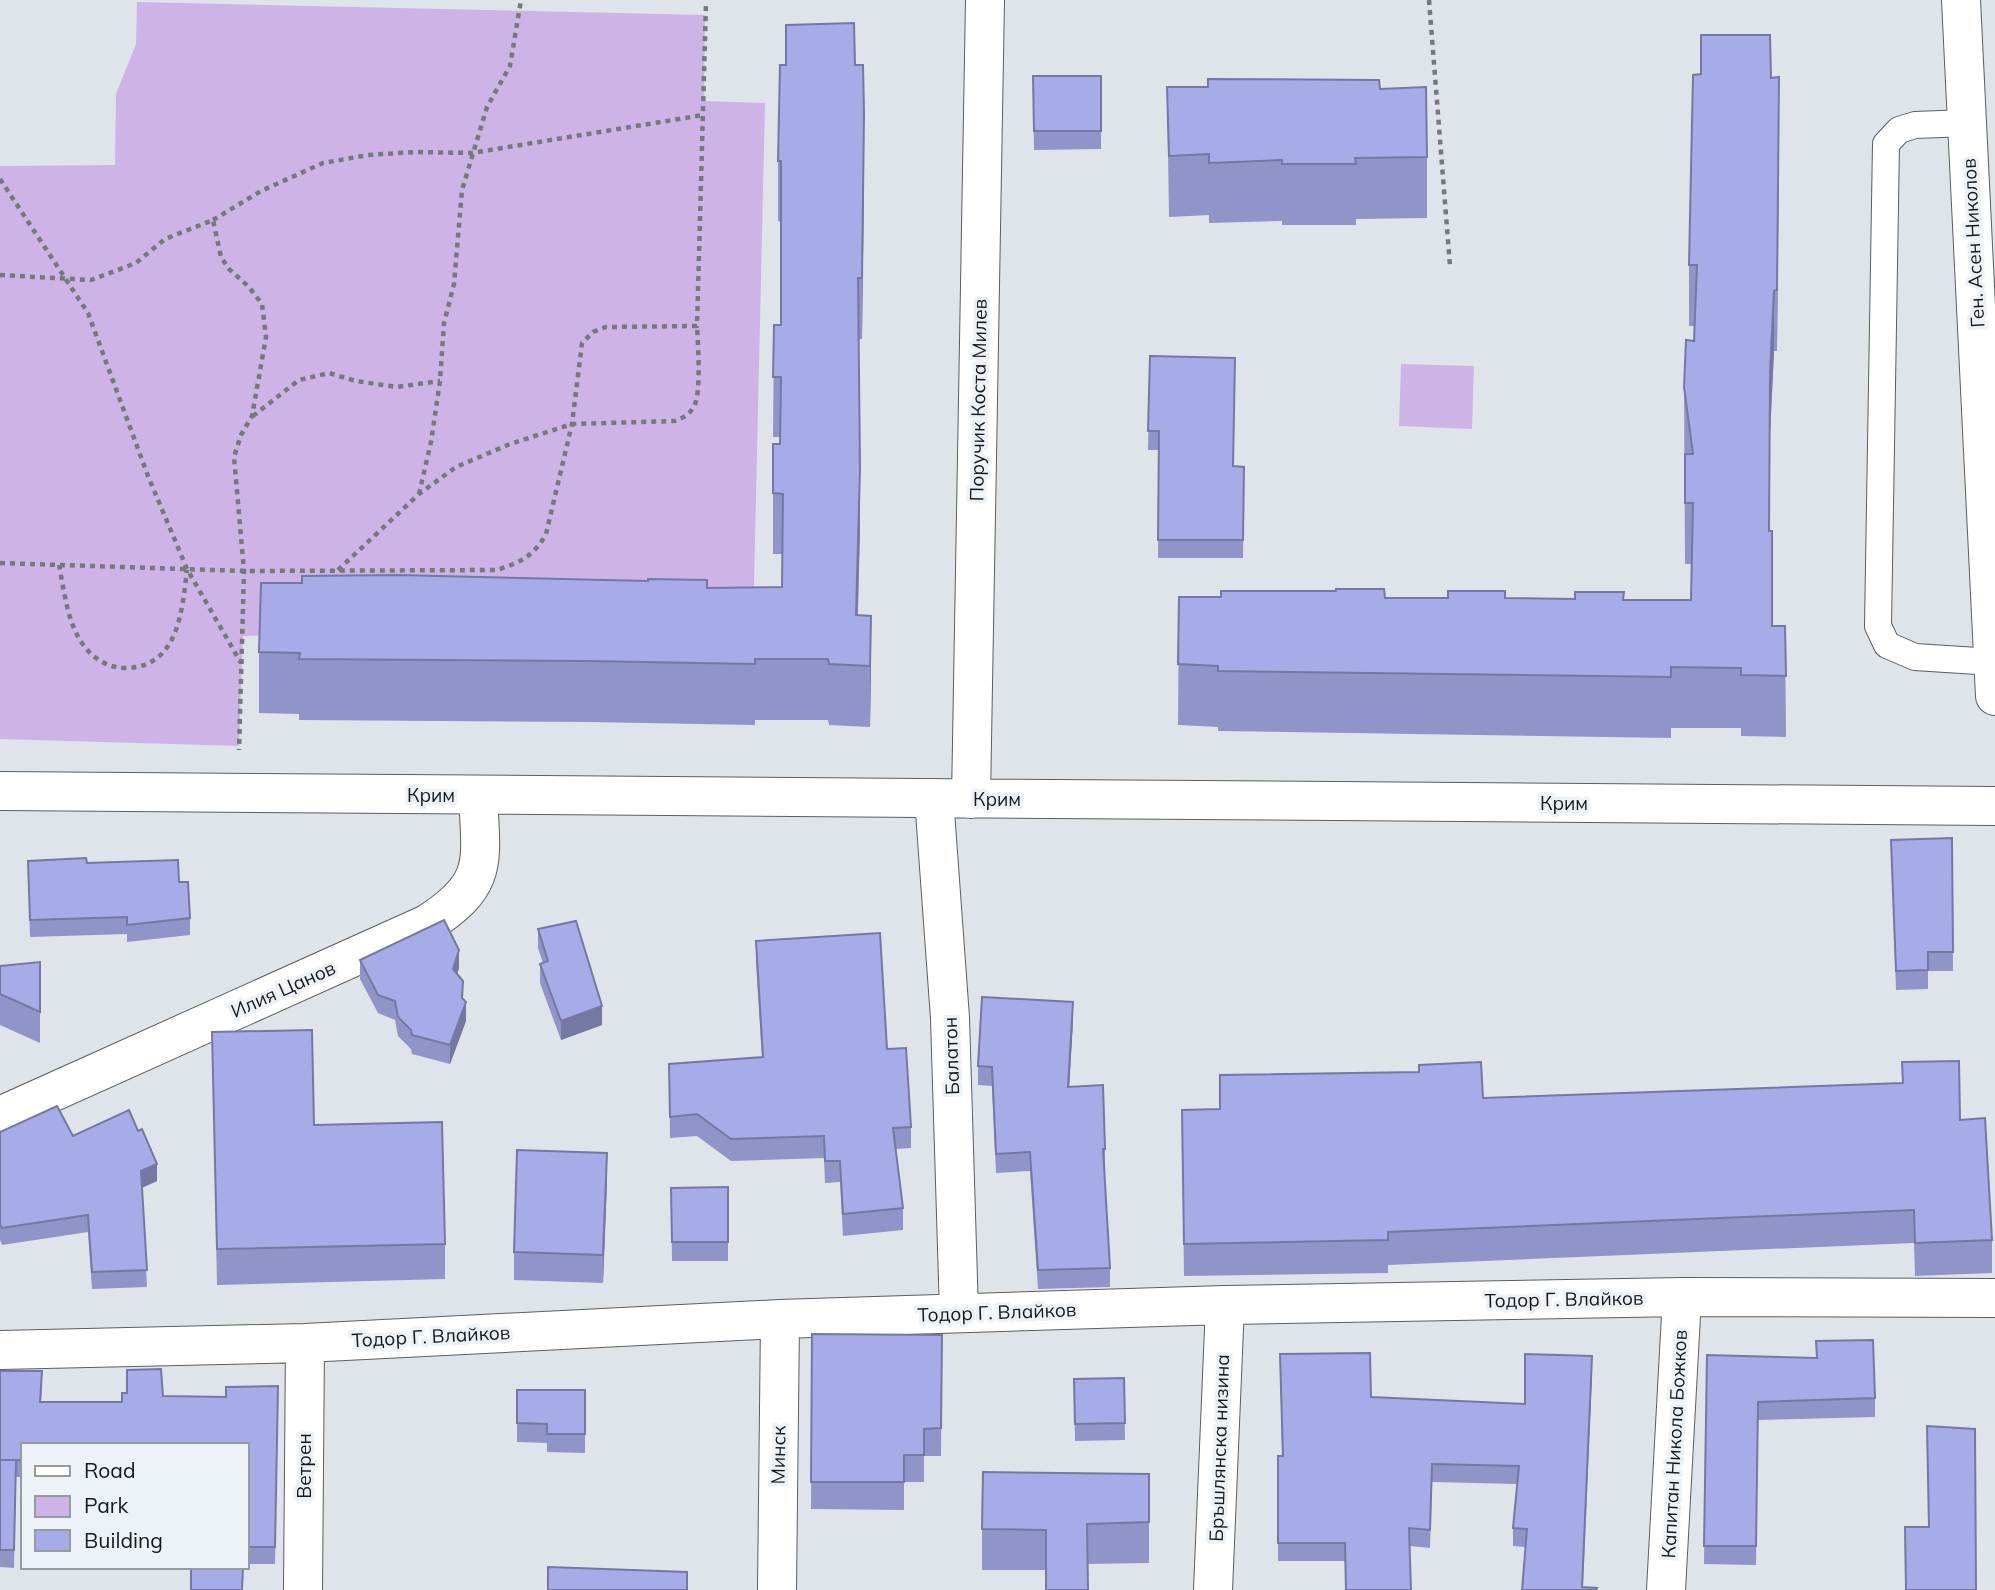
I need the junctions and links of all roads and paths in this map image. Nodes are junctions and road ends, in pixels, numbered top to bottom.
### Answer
1 (520, 0) edge
2 (985, 0) edge
3 (1429, 0) edge
4 (1961, 0) edge
5 (706, 2) dead end
6 (703, 115) junction
7 (1967, 123) junction
8 (472, 153) junction
9 (0, 179) edge
10 (213, 220) junction
11 (1450, 266) dead end
12 (0, 275) edge
13 (67, 279) junction
14 (697, 326) junction
15 (440, 381) junction
16 (252, 416) junction
17 (572, 424) junction
18 (419, 494) junction
19 (0, 563) edge
20 (59, 565) junction
21 (187, 569) junction
22 (244, 571) junction
23 (337, 572) junction
24 (242, 664) junction
25 (1994, 679) edge
26 (0, 791) edge
27 (238, 793) junction
28 (478, 795) junction
29 (934, 798) junction
30 (971, 799) junction
31 (1995, 806) edge
32 (0, 1116) edge
33 (1682, 1297) junction
34 (1995, 1298) edge
35 (1225, 1305) junction
36 (959, 1313) junction
37 (780, 1319) junction
38 (304, 1343) junction
39 (0, 1350) edge
40 (303, 1590) edge
41 (776, 1590) edge
42 (1213, 1590) edge
43 (1666, 1590) edge

1 - 8 path
2 - 30 street, Поручик Коста Милев
3 - 11 path
4 - 7 street, Ген. Асен Николов
5 - 6 path
6 - 8 path
6 - 14 path
7 - 25 street, Ген. Асен Николов
7 - 25 lane
8 - 10 path
8 - 15 path
9 - 13 path
10 - 13 path
10 - 16 path
12 - 13 path
13 - 21 path
14 - 17 path
14 - 17 path
15 - 16 path
15 - 18 path
16 - 22 path
17 - 18 path
17 - 23 path
18 - 23 path
19 - 20 path
20 - 21 path
20 - 21 path
21 - 22 path
21 - 24 path
22 - 23 path
22 - 24 path
24 - 27 path
26 - 27 street, Крим
27 - 28 street, Крим
28 - 29 street, Крим
28 - 32 street, Илия Цанов
29 - 30 street, Крим
29 - 36 street, Балатон
30 - 31 street, Крим
33 - 34 street, Тодор Г. Влайков
33 - 35 street, Тодор Г. Влайков
33 - 43 street, Капитан Никола Божков
35 - 36 street, Тодор Г. Влайков
35 - 42 street, Бръшлянска низина
36 - 37 street, Тодор Г. Влайков
37 - 38 street, Тодор Г. Влайков
37 - 41 street, Минск
38 - 39 street, Тодор Г. Влайков
38 - 40 street, Ветрен

